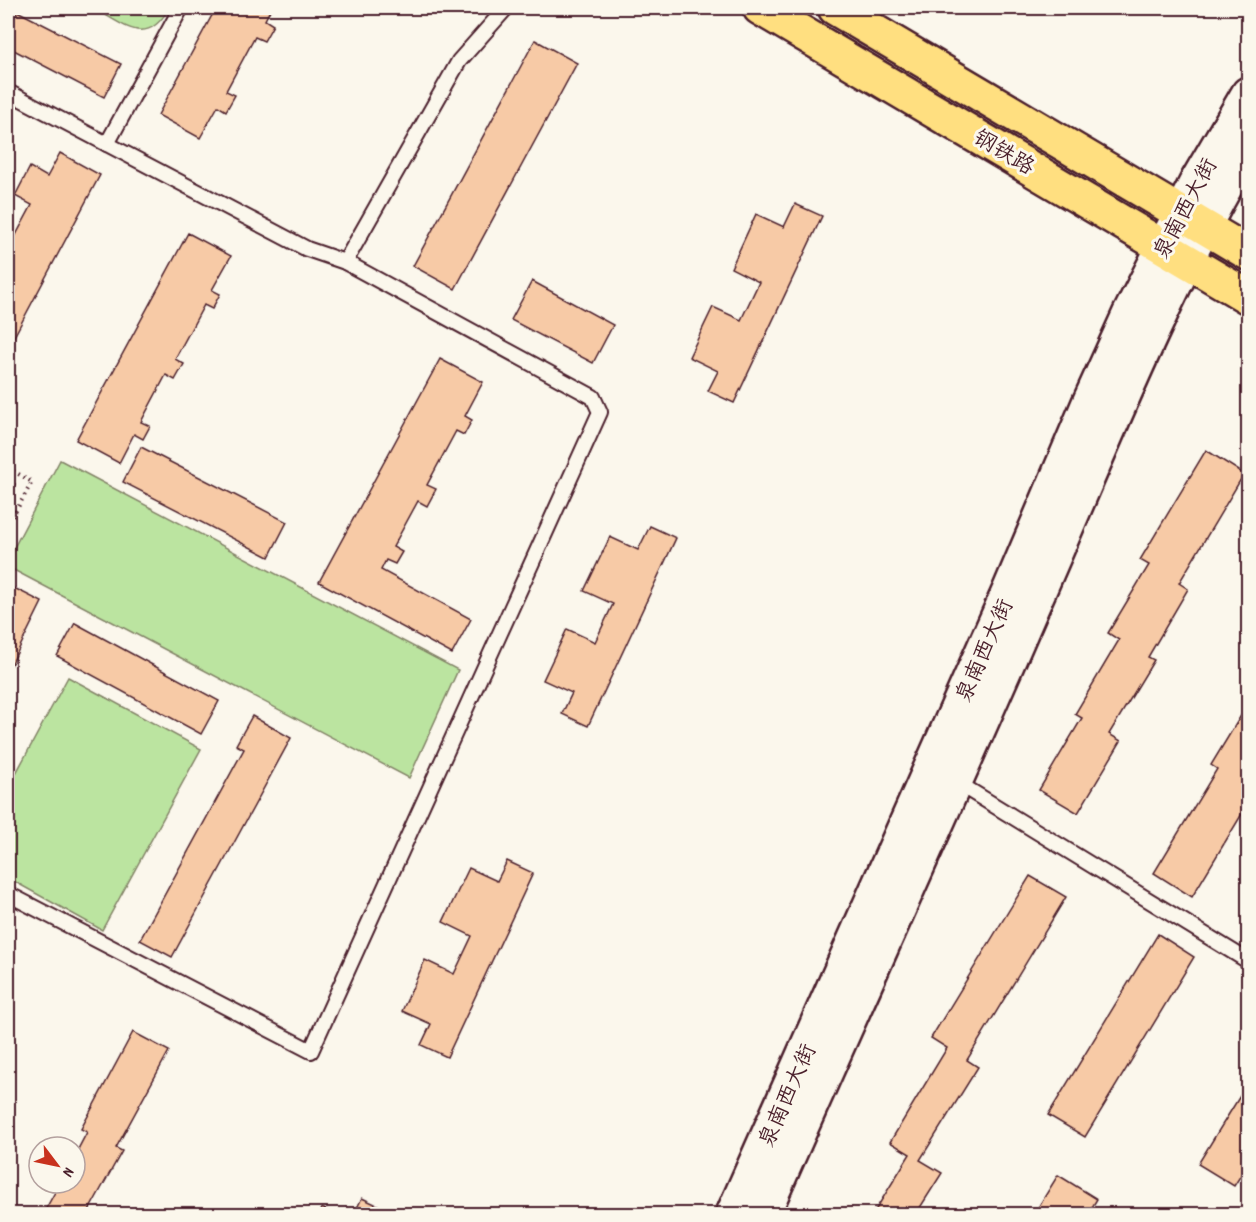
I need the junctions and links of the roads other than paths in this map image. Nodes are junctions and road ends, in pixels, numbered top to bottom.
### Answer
1 (181, 8) edge
2 (506, 8) edge
3 (760, 8) edge
4 (835, 8) edge
5 (8, 92) edge
6 (1248, 94) edge
7 (107, 144) junction
8 (1248, 147) edge
9 (1193, 219) junction
10 (1248, 252) edge
11 (1176, 253) junction
12 (345, 262) junction
13 (1248, 297) edge
14 (955, 782) junction
15 (8, 894) edge
16 (1248, 961) edge
17 (733, 1215) edge
18 (763, 1215) edge

1 - 7 lane
2 - 12 lane
3 - 11 main road, 钢铁路
4 - 9 main road, 钢铁路
5 - 7 lane
6 - 9 main road, 泉南西大街
7 - 12 lane
8 - 9 main road, 泉南西大街
9 - 10 main road, 钢铁路
9 - 11 main road, 泉南西大街
11 - 13 main road, 钢铁路
11 - 14 main road, 泉南西大街
11 - 17 main road, 泉南西大街
12 - 15 lane
14 - 16 lane
14 - 18 main road, 泉南西大街

